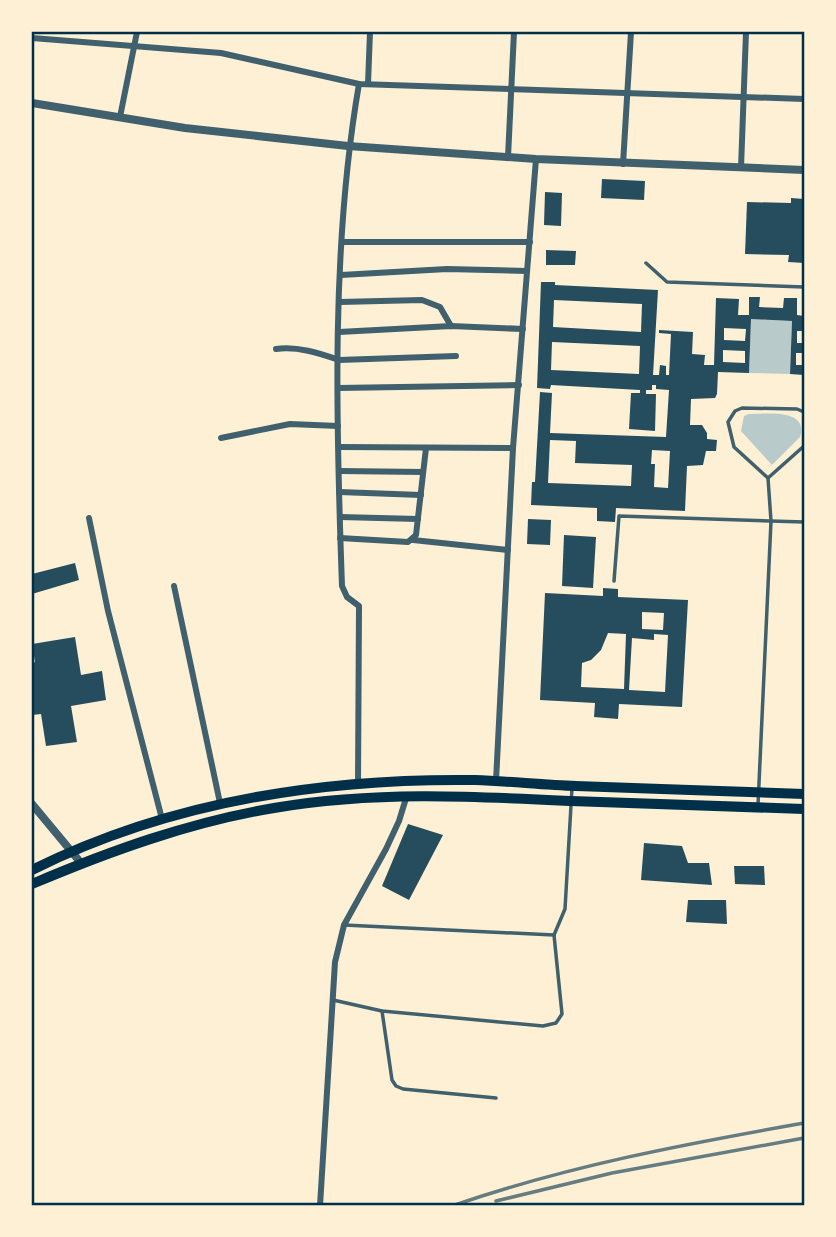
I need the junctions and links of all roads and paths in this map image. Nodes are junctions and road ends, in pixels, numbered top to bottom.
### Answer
1 (138, 32) edge
2 (370, 32) edge
3 (514, 32) edge
4 (631, 32) edge
5 (746, 32) edge
6 (32, 38) edge
7 (134, 46) junction
8 (359, 84) junction
9 (368, 84) junction
10 (511, 89) junction
11 (627, 94) junction
12 (743, 97) junction
13 (804, 99) edge
14 (32, 103) edge
15 (120, 117) junction
16 (348, 146) junction
17 (508, 157) junction
18 (536, 159) junction
19 (623, 164) junction
20 (741, 167) junction
21 (804, 170) edge
22 (530, 242) junction
23 (342, 243) junction
24 (646, 263) dead end
25 (527, 271) junction
26 (341, 275) junction
27 (804, 287) edge
28 (340, 302) junction
29 (451, 326) junction
30 (523, 329) junction
31 (339, 331) junction
32 (276, 349) dead end
33 (456, 356) dead end
34 (339, 360) junction
35 (519, 385) junction
36 (338, 388) junction
37 (804, 412) edge
38 (338, 426) junction
39 (220, 438) dead end
40 (804, 446) edge
41 (339, 447) junction
42 (426, 448) junction
43 (513, 448) junction
44 (339, 471) junction
45 (423, 472) junction
46 (768, 478) junction
47 (339, 492) junction
48 (421, 495) junction
49 (340, 517) junction
50 (89, 518) dead end
51 (418, 519) junction
52 (771, 521) junction
53 (804, 522) edge
54 (340, 538) junction
55 (413, 540) junction
56 (508, 550) junction
57 (614, 581) dead end
58 (174, 586) dead end
59 (496, 781) junction
60 (358, 784) junction
61 (573, 786) junction
62 (758, 792) junction
63 (804, 794) edge
64 (407, 795) junction
65 (570, 800) junction
66 (220, 803) junction
67 (32, 804) edge
68 (758, 807) junction
69 (804, 809) edge
70 (162, 819) junction
71 (72, 850) junction
72 (81, 863) junction
73 (32, 870) edge
74 (32, 884) edge
75 (344, 925) junction
76 (554, 935) junction
77 (333, 1000) junction
78 (382, 1011) junction
79 (496, 1098) dead end
80 (320, 1206) edge

1 - 7 street
2 - 9 street
3 - 10 street
4 - 11 street
5 - 12 street
6 - 7 street
7 - 8 street
7 - 15 street
8 - 9 street
8 - 16 street
9 - 10 street
10 - 11 street
10 - 17 street
11 - 12 street
11 - 19 street
12 - 13 street
12 - 20 street
14 - 15 street
15 - 16 street
16 - 17 street
16 - 23 street
17 - 18 street
18 - 19 street
18 - 22 street
19 - 20 street
20 - 21 street
22 - 23 street
22 - 25 street
23 - 26 street
24 - 27 lane
25 - 26 street
25 - 30 street
26 - 28 street
28 - 29 street
28 - 31 street
29 - 30 street
29 - 31 street
30 - 35 street
31 - 34 street
32 - 34 street
33 - 34 street
34 - 36 street
35 - 36 street
35 - 43 street
36 - 38 street
37 - 46 lane
38 - 39 street
38 - 41 street
40 - 46 lane
41 - 42 street
41 - 44 street
42 - 43 street
42 - 45 street
43 - 56 street
44 - 45 street
44 - 47 street
45 - 48 street
46 - 52 lane
47 - 48 street
47 - 49 street
48 - 51 street
49 - 51 street
49 - 54 street
50 - 70 street
51 - 55 street
52 - 53 lane
52 - 57 lane
52 - 62 lane
54 - 55 street
54 - 60 street
55 - 56 street
56 - 59 street
58 - 66 street
59 - 60 main road
59 - 61 main road
60 - 66 main road
61 - 62 main road
61 - 65 lane
62 - 63 main road
62 - 68 lane
64 - 65 main road
64 - 72 main road
64 - 75 street
65 - 68 main road
65 - 76 lane
66 - 70 main road
67 - 71 street
68 - 69 main road
70 - 71 main road
71 - 72 street
71 - 73 main road
72 - 74 main road
75 - 76 lane
75 - 77 street
76 - 78 lane
77 - 78 lane
77 - 80 street
78 - 79 lane

